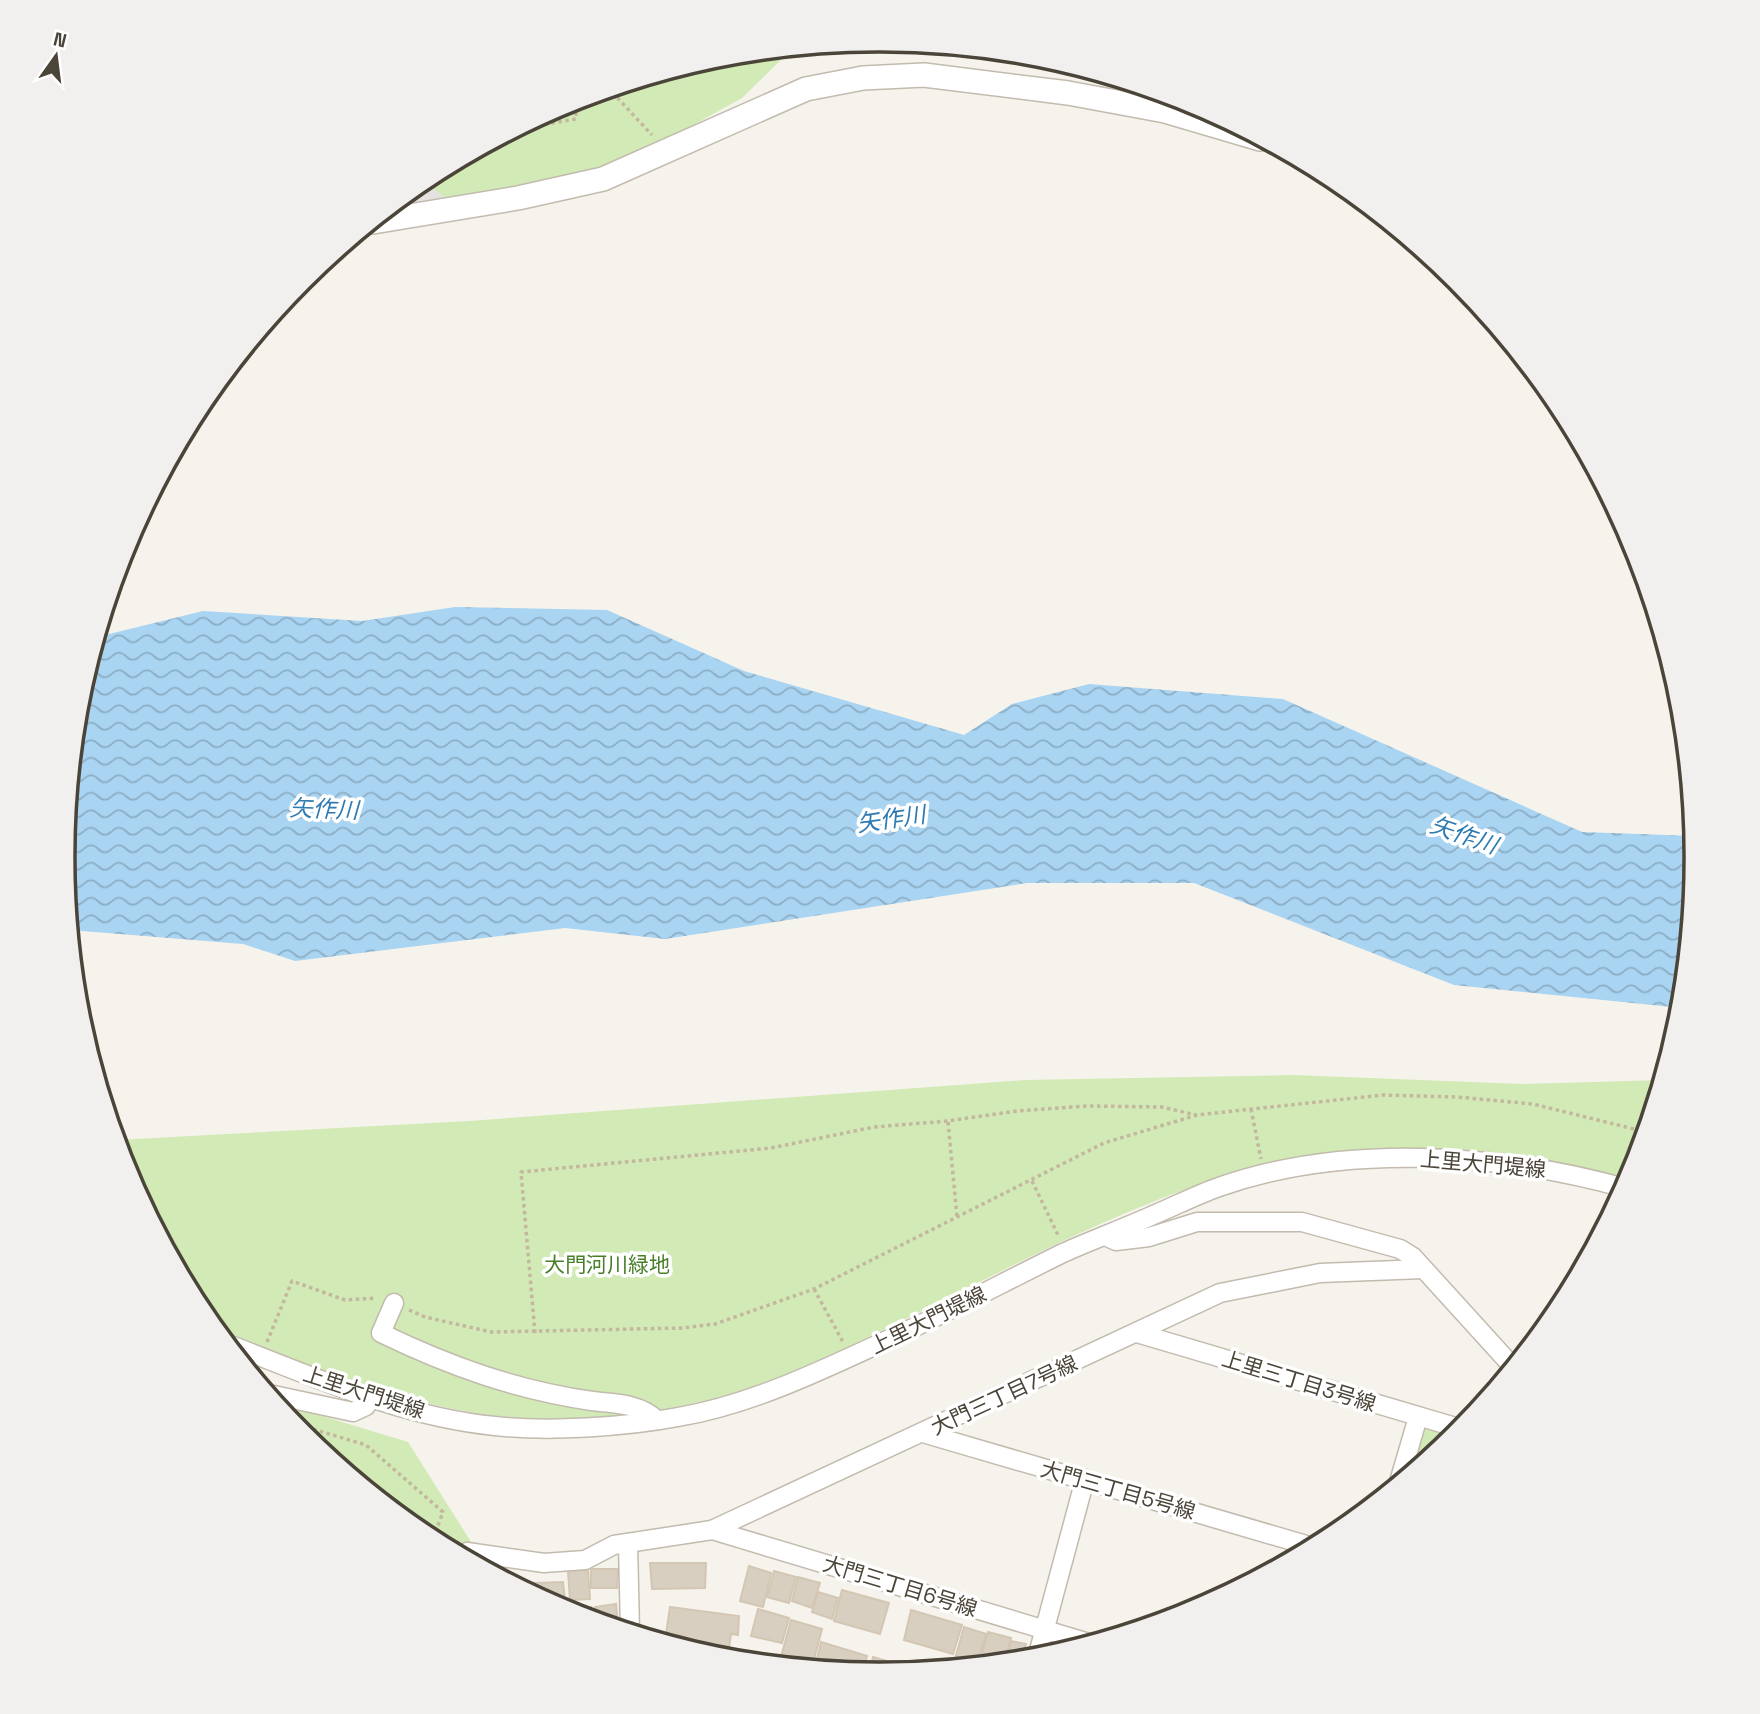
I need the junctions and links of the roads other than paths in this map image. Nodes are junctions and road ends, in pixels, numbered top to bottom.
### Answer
1 (1213, 125) edge
2 (390, 219) edge
3 (1614, 1185) edge
4 (1105, 1236) junction
5 (1423, 1269) junction
6 (394, 1303) road end
7 (1138, 1333) junction
8 (244, 1350) edge
9 (1507, 1360) edge
10 (285, 1397) edge
11 (369, 1398) junction
12 (1418, 1417) junction
13 (657, 1420) junction
14 (1449, 1426) edge
15 (923, 1433) junction
16 (1403, 1468) edge
17 (1085, 1479) junction
18 (712, 1530) junction
19 (628, 1543) junction
20 (1300, 1543) edge
21 (477, 1553) edge
22 (630, 1622) edge
23 (1044, 1630) junction
24 (1071, 1638) edge
25 (1040, 1645) edge

1 - 2 street
3 - 4 street, 上里大門堤線
4 - 5 street
4 - 13 street, 上里大門堤線
5 - 7 street, 大門三丁目7号線
5 - 9 street
6 - 13 street
7 - 12 street, 上里三丁目3号線
7 - 15 street, 大門三丁目7号線
8 - 11 street, 上里大門堤線
10 - 11 street
11 - 13 street, 上里大門堤線
12 - 14 street, 上里三丁目3号線
12 - 16 street
15 - 17 street, 大門三丁目5号線
15 - 18 street, 大門三丁目7号線
17 - 20 street, 大門三丁目5号線
17 - 23 street
18 - 19 street, 大門三丁目7号線
18 - 23 street, 大門三丁目6号線
19 - 21 street, 大門三丁目7号線
19 - 22 street
23 - 24 street, 大門三丁目6号線
23 - 25 street

